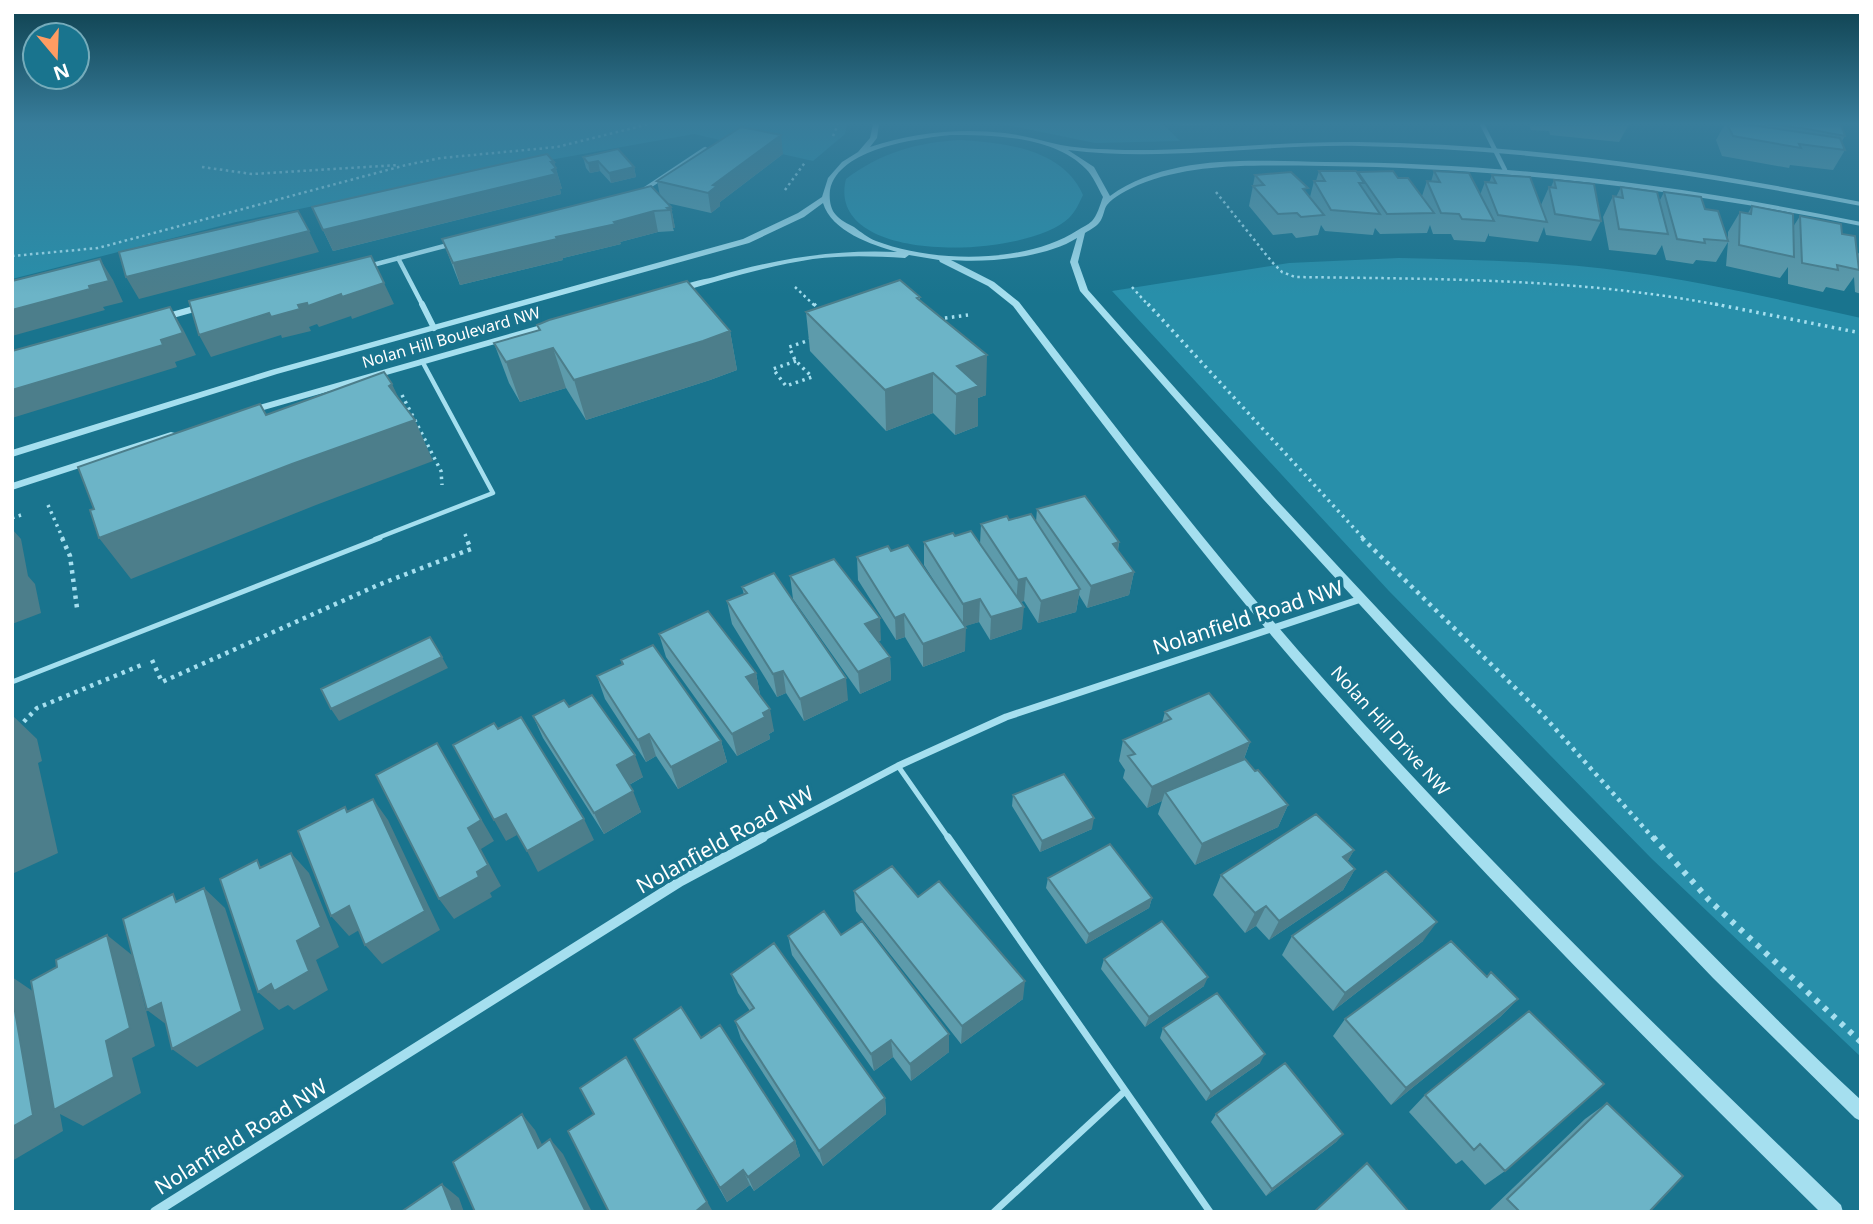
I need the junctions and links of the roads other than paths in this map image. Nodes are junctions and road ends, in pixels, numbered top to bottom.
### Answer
1 (656, 181) edge
2 (829, 181) edge
3 (1100, 181) edge
4 (1142, 181) edge
5 (1598, 181) edge
6 (1731, 181) edge
7 (632, 197) edge
8 (825, 198) junction
9 (1106, 202) junction
10 (1861, 204) edge
11 (1861, 224) edge
12 (1082, 234) junction
13 (463, 242) edge
14 (905, 254) junction
15 (398, 258) junction
16 (943, 260) junction
17 (358, 268) edge
18 (660, 294) edge
19 (211, 305) edge
20 (159, 319) edge
21 (567, 320) edge
22 (434, 328) junction
23 (422, 361) junction
24 (238, 414) edge
25 (187, 430) edge
26 (12, 454) edge
27 (12, 487) edge
28 (1361, 599) junction
29 (1273, 627) junction
30 (12, 682) edge
31 (898, 765) junction
32 (1125, 1091) junction
33 (1861, 1112) edge
34 (155, 1212) edge
35 (994, 1212) edge
36 (1210, 1212) edge
37 (1834, 1212) edge

1 - 7 street
2 - 8 street
3 - 9 street
4 - 9 street
5 - 11 street
6 - 10 street
8 - 14 street
8 - 22 street, Nolan Hill Boulevard NW
9 - 12 street
12 - 16 street
12 - 28 street
13 - 15 street
14 - 16 street
14 - 18 street
15 - 17 street
15 - 22 street
16 - 29 street, Nolan Hill Drive NW
19 - 20 street
21 - 23 street, Nolan Hill Boulevard NW
22 - 26 street, Nolan Hill Boulevard NW
23 - 24 street, Nolan Hill Boulevard NW
23 - 30 lane
25 - 27 street
28 - 29 street, Nolanfield Road NW
28 - 33 street
29 - 31 street, Nolanfield Road NW
29 - 37 street, Nolan Hill Drive NW
31 - 32 lane
31 - 34 street, Nolanfield Road NW
32 - 35 lane
32 - 36 lane

